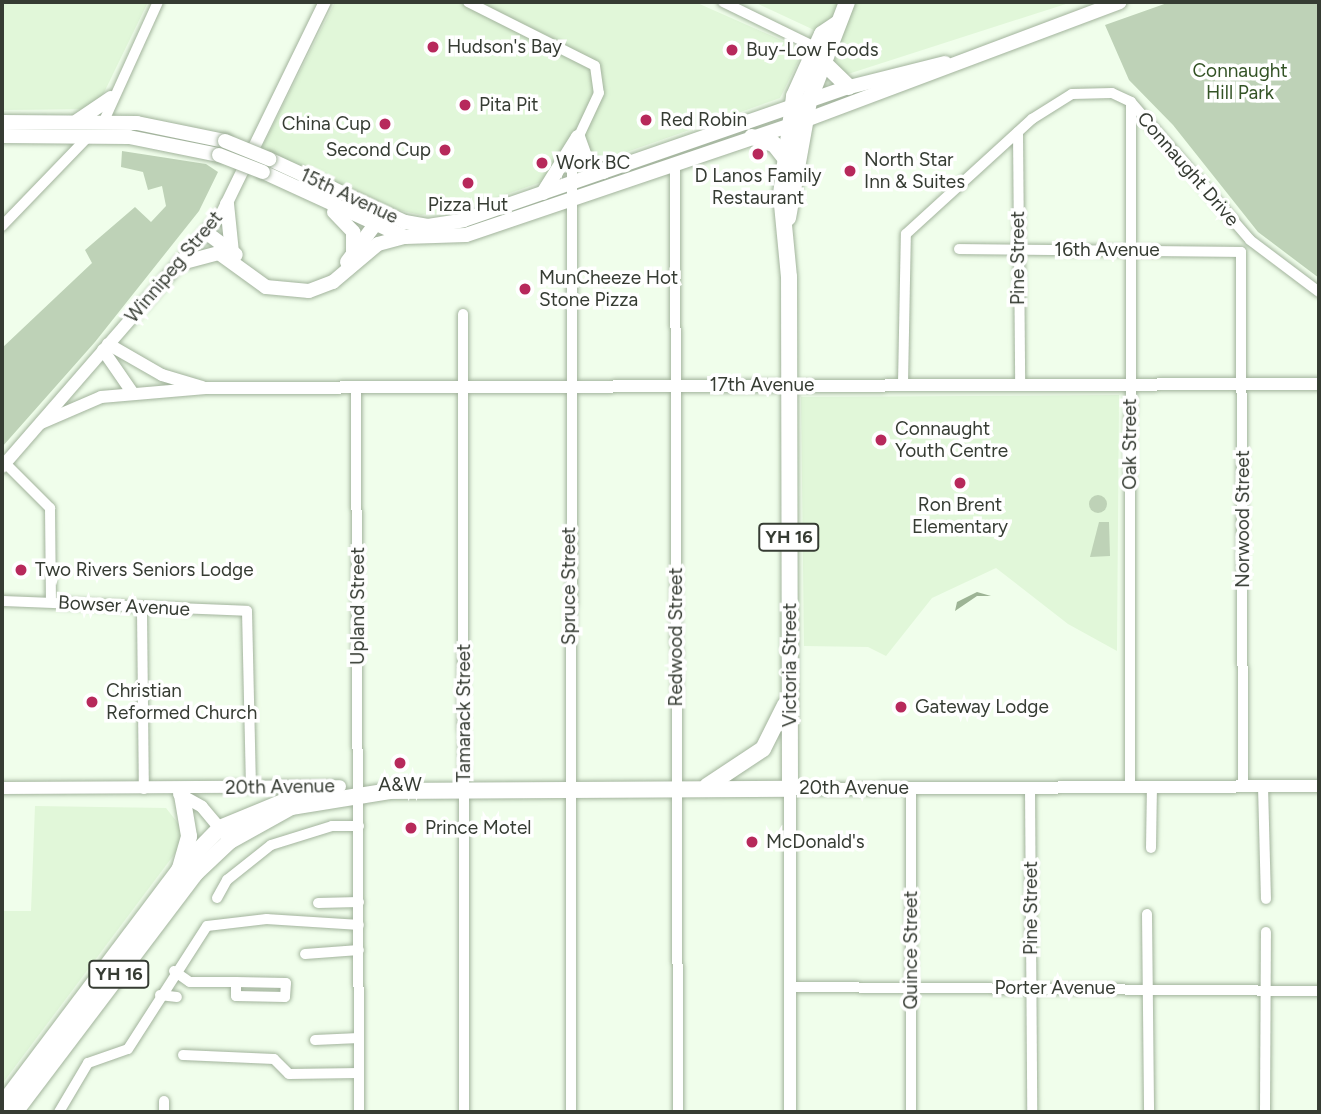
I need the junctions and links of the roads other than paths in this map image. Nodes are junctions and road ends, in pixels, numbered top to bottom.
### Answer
1 (158, 2) edge
2 (325, 2) edge
3 (468, 2) edge
4 (723, 2) edge
5 (847, 2) edge
6 (1120, 2) edge
7 (837, 24) junction
8 (816, 47) junction
9 (945, 63) junction
10 (825, 64) junction
11 (849, 88) junction
12 (111, 98) junction
13 (809, 101) junction
14 (1131, 102) junction
15 (792, 106) junction
16 (806, 120) junction
17 (105, 121) junction
18 (2, 122) edge
19 (76, 122) junction
20 (788, 125) junction
21 (1018, 132) junction
22 (2, 136) edge
23 (90, 136) junction
24 (578, 137) junction
25 (752, 137) junction
26 (222, 148) junction
27 (785, 157) junction
28 (675, 163) junction
29 (266, 166) junction
30 (604, 172) junction
31 (569, 192) junction
32 (543, 193) junction
33 (314, 196) junction
34 (227, 204) junction
35 (788, 218) junction
36 (379, 219) junction
37 (2, 226) edge
38 (207, 233) junction
39 (405, 237) junction
40 (1250, 240) junction
41 (959, 249) dead end
42 (1017, 249) junction
43 (1130, 250) junction
44 (1241, 252) junction
45 (233, 253) junction
46 (353, 255) junction
47 (181, 263) junction
48 (1319, 292) edge
49 (463, 314) dead end
50 (106, 347) junction
51 (903, 384) junction
52 (1020, 384) junction
53 (1242, 384) junction
54 (1319, 384) edge
55 (1130, 385) junction
56 (464, 386) junction
57 (568, 386) junction
58 (676, 386) junction
59 (789, 386) junction
60 (356, 387) junction
61 (206, 388) junction
62 (132, 392) junction
63 (41, 423) junction
64 (4, 465) edge
65 (2, 601) edge
66 (51, 601) junction
67 (142, 610) junction
68 (790, 689) junction
69 (251, 786) junction
70 (340, 786) junction
71 (1130, 786) junction
72 (1152, 786) junction
73 (1243, 786) junction
74 (1263, 786) junction
75 (1319, 786) edge
76 (1030, 787) junction
77 (2, 788) edge
78 (911, 788) junction
79 (144, 789) junction
80 (698, 789) junction
81 (790, 789) junction
82 (570, 790) junction
83 (677, 790) junction
84 (359, 791) junction
85 (465, 791) junction
86 (175, 792) junction
87 (359, 826) junction
88 (225, 835) junction
89 (1151, 848) dead end
90 (179, 870) junction
91 (217, 898) dead end
92 (1266, 900) dead end
93 (359, 902) junction
94 (318, 904) dead end
95 (1147, 914) dead end
96 (359, 925) junction
97 (1266, 932) dead end
98 (359, 950) junction
99 (305, 954) dead end
100 (174, 971) junction
101 (236, 982) junction
102 (791, 987) junction
103 (911, 988) junction
104 (1031, 988) junction
105 (1265, 989) junction
106 (1148, 990) junction
107 (1319, 991) edge
108 (160, 995) junction
109 (177, 997) dead end
110 (359, 1038) junction
111 (314, 1040) dead end
112 (183, 1055) dead end
113 (359, 1073) junction
114 (2, 1105) edge
115 (15, 1112) edge
116 (59, 1112) edge
117 (359, 1112) edge
118 (464, 1112) edge
119 (571, 1112) edge
120 (678, 1112) edge
121 (790, 1112) edge
122 (911, 1112) edge
123 (1032, 1112) edge
124 (1149, 1112) edge
125 (1265, 1112) edge

1 - 12 street
2 - 34 street, Winnipeg Street
3 - 24 street, Spruce Street
4 - 8 street
5 - 7 highway, Victoria Street / YH 16
6 - 9 main road
7 - 8 highway, Victoria Street / YH 16
7 - 10 highway, Victoria Street / YH 16
8 - 15 highway, Victoria Street / YH 16
9 - 11 main road, 15th Avenue
9 - 16 main road, 15th Avenue
10 - 11 highway
10 - 13 highway, Victoria Street / YH 16
11 - 13 main road, 15th Avenue
12 - 17 street
12 - 19 main road
13 - 15 main road, 15th Avenue
13 - 16 highway, Victoria Street / YH 16
14 - 21 street, Connaught Drive
14 - 40 street, Connaught Drive
14 - 43 street, Oak Street
15 - 20 highway, Victoria Street / YH 16
15 - 30 main road, 15th Avenue
16 - 20 main road, 15th Avenue
16 - 35 highway, Victoria Street / YH 16
17 - 19 main road, 15th Avenue
17 - 23 street
17 - 26 main road, 15th Avenue
18 - 19 main road, 15th Avenue
20 - 25 main road, 15th Avenue
20 - 27 highway, Victoria Street / YH 16
21 - 42 street, Pine Street
21 - 51 street, Connaught Drive
22 - 23 main road, 15th Avenue
23 - 26 main road, 15th Avenue
23 - 37 street
24 - 30 main road
24 - 31 street, Spruce Street
24 - 32 main road
25 - 27 highway
25 - 28 main road, 15th Avenue
26 - 29 main road, 15th Avenue, bridge
27 - 35 highway, Victoria Street / YH 16
28 - 31 main road, 15th Avenue
28 - 58 street, Redwood Street
29 - 33 main road, 15th Avenue
29 - 36 main road, 15th Avenue
30 - 31 main road, 15th Avenue
31 - 32 main road, 15th Avenue
31 - 39 main road, 15th Avenue
31 - 57 street, Spruce Street
32 - 36 main road, 15th Avenue
33 - 36 main road, 15th Avenue
33 - 46 main road
34 - 38 street, Winnipeg Street
34 - 45 main road
35 - 59 highway, Victoria Street / YH 16
36 - 39 main road, 15th Avenue
36 - 46 main road
38 - 45 main road
38 - 47 street, Winnipeg Street
39 - 47 main road
40 - 44 street
40 - 48 street, Connaught Drive
41 - 42 street, 16th Avenue
42 - 43 street, 16th Avenue
42 - 52 street, Pine Street
43 - 44 street, 16th Avenue
43 - 55 street, Oak Street
44 - 53 street, Norwood Street
45 - 46 main road
47 - 50 street, Winnipeg Street
49 - 56 street, Tamarack Street
50 - 61 street, 17th Avenue
50 - 62 street
50 - 63 street, Winnipeg Street
51 - 52 street, 17th Avenue
51 - 59 street, 17th Avenue
52 - 55 street, 17th Avenue
53 - 54 street, 17th Avenue
53 - 55 street, 17th Avenue
53 - 73 street, Norwood Street
55 - 71 street, Oak Street
56 - 57 street, 17th Avenue
56 - 60 street, 17th Avenue
56 - 85 street, Tamarack Street
57 - 58 street, 17th Avenue
57 - 82 street, Spruce Street
58 - 59 street, 17th Avenue
58 - 83 street, Redwood Street
59 - 68 highway, Victoria Street / YH 16
60 - 61 street, 17th Avenue
60 - 84 street, Upland Street
61 - 62 street, 17th Avenue
62 - 63 street, 17th Avenue
63 - 64 street, Winnipeg Street
64 - 66 street
65 - 66 street, Bowser Avenue
66 - 67 street, Bowser Avenue
67 - 69 street, Bowser Avenue
67 - 79 street
68 - 80 highway
68 - 81 highway, Victoria Street / YH 16
69 - 70 street, 20th Avenue
69 - 86 street, 20th Avenue
70 - 84 highway, 20th Avenue / YH 16
70 - 88 highway, YH 16
71 - 72 street, 20th Avenue
71 - 76 street, 20th Avenue
72 - 73 street, 20th Avenue
72 - 89 street
73 - 74 street, 20th Avenue
74 - 75 street, 20th Avenue
74 - 92 street
76 - 78 street, 20th Avenue
76 - 104 street, Pine Street
77 - 79 street, 20th Avenue
78 - 81 street, 20th Avenue
78 - 103 street, Quince Street
79 - 86 street, 20th Avenue
80 - 81 highway, 20th Avenue / YH 16
80 - 83 highway, 20th Avenue / YH 16
81 - 102 street, Victoria Street
82 - 83 highway, 20th Avenue / YH 16
82 - 85 highway, 20th Avenue / YH 16
82 - 119 street, Spruce Street
83 - 120 street, Redwood Street
84 - 85 highway, 20th Avenue / YH 16
84 - 87 street, Upland Street
84 - 88 highway, YH 16
85 - 118 street, Tamarack Street
86 - 88 street, 20th Avenue
86 - 90 highway
87 - 91 street
87 - 93 street, Upland Street
88 - 90 highway, YH 16
88 - 115 highway, YH 16
90 - 114 highway, YH 16
93 - 94 street
93 - 96 street, Upland Street
95 - 106 street
96 - 98 street, Upland Street
96 - 100 street
97 - 105 street
98 - 99 street
98 - 110 street, Upland Street
100 - 101 street
100 - 108 street
101 - 101 street
102 - 103 street, Porter Avenue
102 - 121 street, Victoria Street
103 - 104 street, Porter Avenue
103 - 122 street, Quince Street
104 - 106 street, Porter Avenue
104 - 123 street, Pine Street
105 - 106 street, Porter Avenue
105 - 107 street, Porter Avenue
105 - 125 street
106 - 124 street
108 - 109 street
108 - 116 street
110 - 111 street
110 - 113 street, Upland Street
112 - 113 street
113 - 117 street, Upland Street

